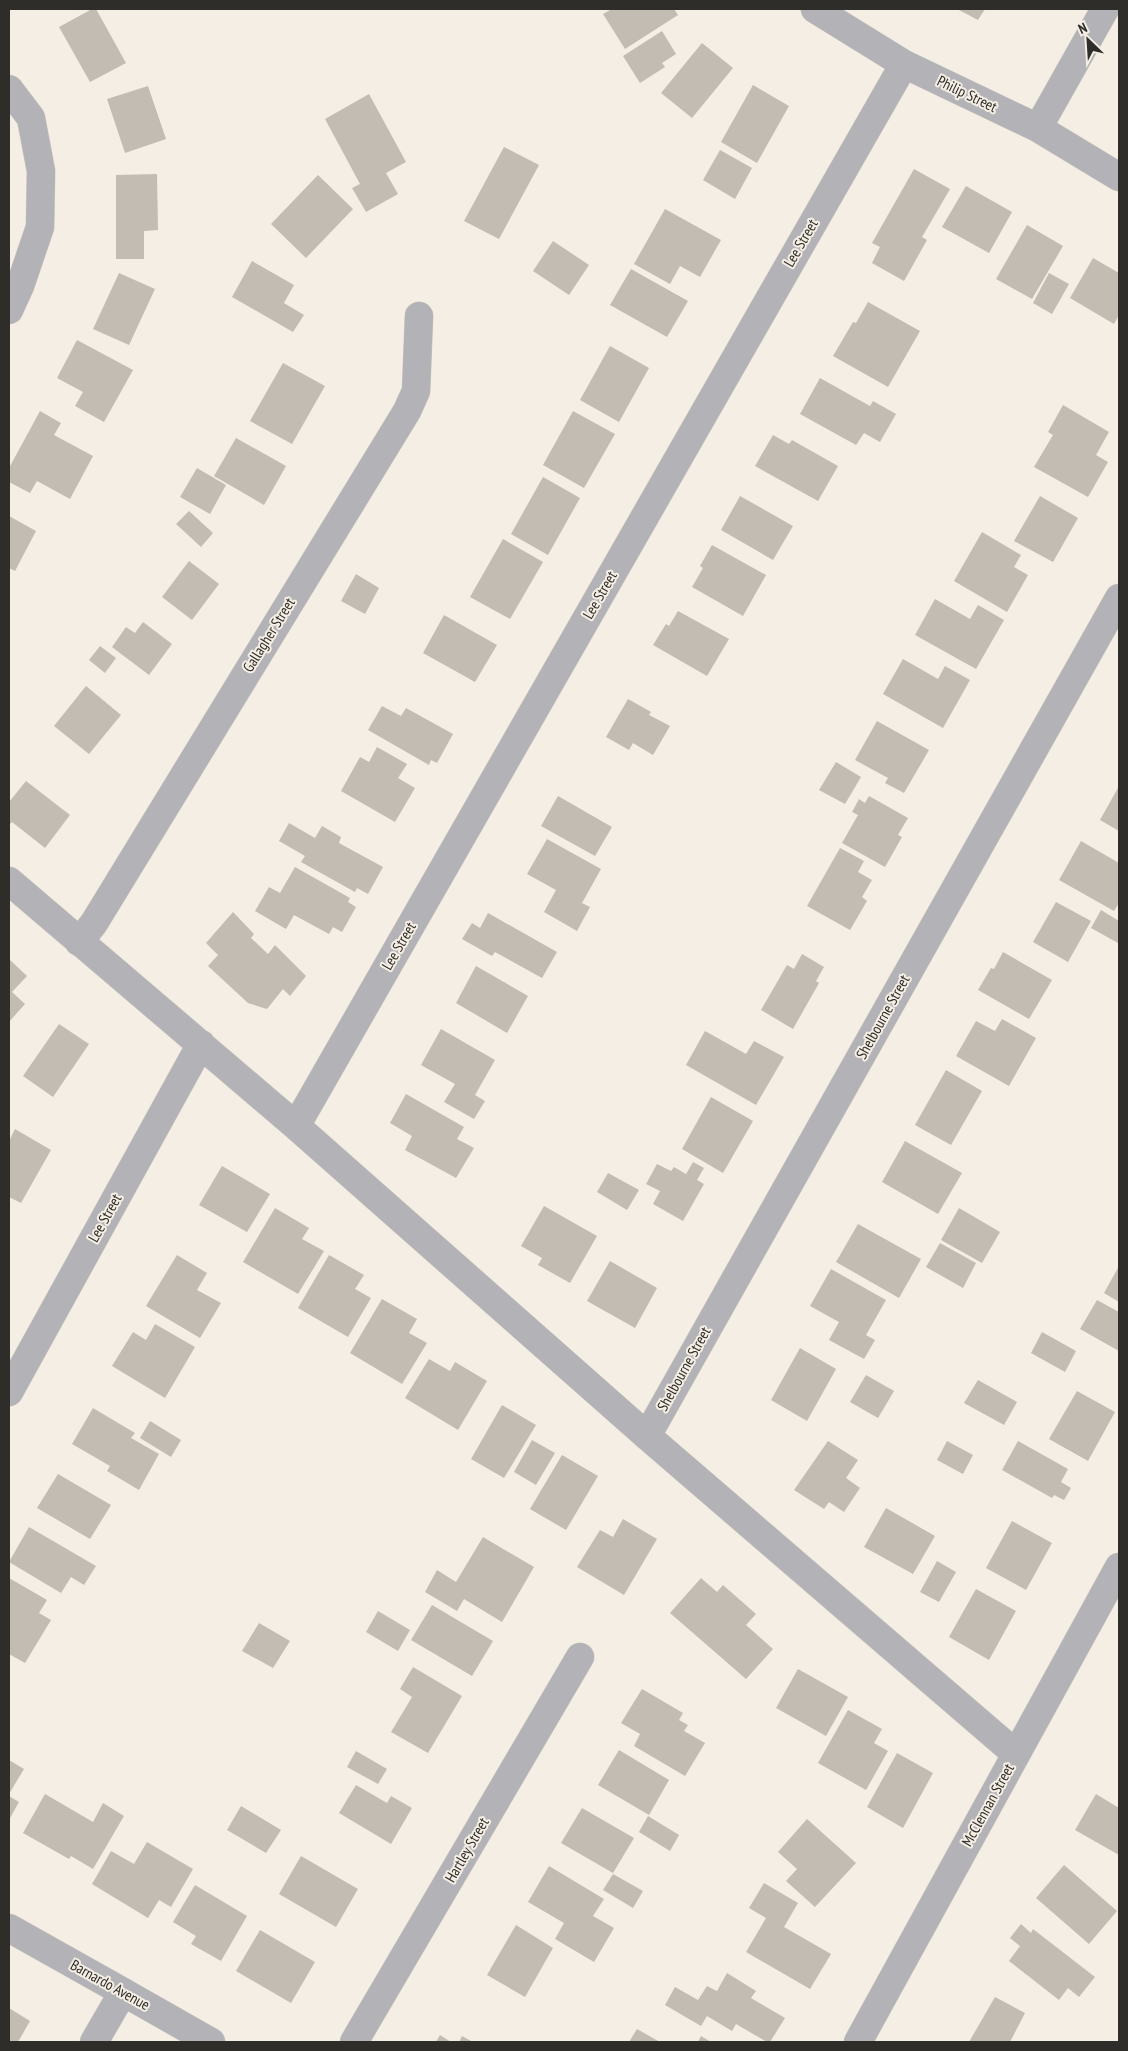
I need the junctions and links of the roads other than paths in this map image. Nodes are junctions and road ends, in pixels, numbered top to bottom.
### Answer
1 (815, 9) edge
2 (1105, 9) edge
3 (904, 64) junction
4 (9, 89) edge
5 (1038, 128) junction
6 (1119, 177) edge
7 (9, 310) edge
8 (419, 316) dead end
9 (1119, 598) edge
10 (9, 881) edge
11 (79, 942) junction
12 (201, 1044) junction
13 (296, 1126) junction
14 (9, 1392) edge
15 (647, 1436) junction
16 (1119, 1567) edge
17 (580, 1657) dead end
18 (1016, 1754) junction
19 (9, 1928) edge
20 (123, 1992) junction
21 (94, 2042) edge
22 (211, 2042) edge
23 (354, 2042) edge
24 (858, 2042) edge

1 - 3 street, Philip Street
2 - 5 street
3 - 5 street, Philip Street
3 - 13 street, Lee Street
4 - 7 street
5 - 6 street, Philip Street
8 - 11 street, Gallagher Street
9 - 15 street, Shelbourne Street
10 - 11 street
11 - 12 street
12 - 13 street
12 - 14 street, Lee Street
13 - 15 street
15 - 18 street
16 - 18 street, McClennan Street
17 - 23 street, Hartley Street
18 - 24 street, McClennan Street
19 - 20 street, Barnardo Avenue
20 - 21 street
20 - 22 street, Barnardo Avenue

